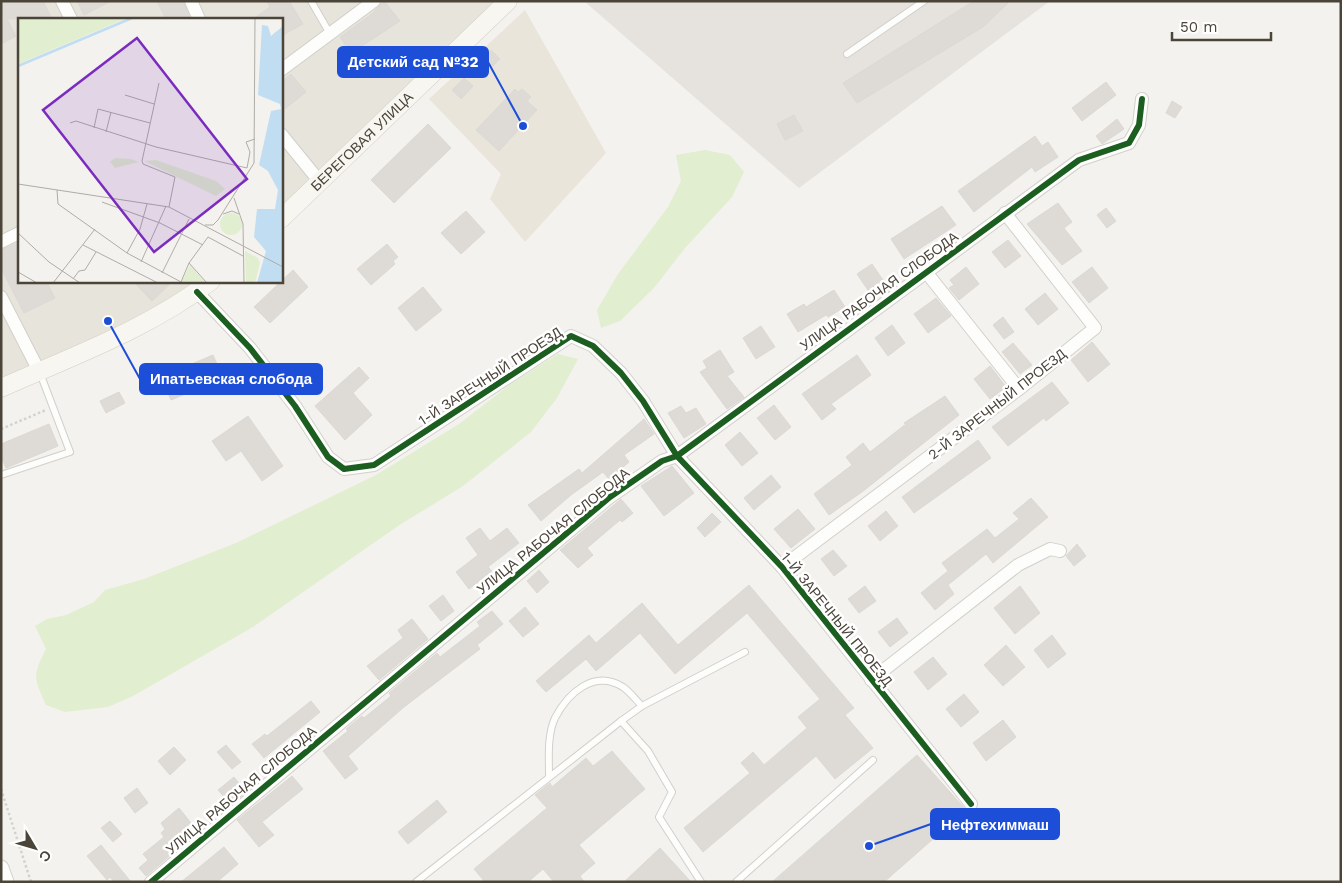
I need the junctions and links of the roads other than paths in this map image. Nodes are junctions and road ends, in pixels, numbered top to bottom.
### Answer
1 (62, 1) edge
2 (192, 1) edge
3 (311, 1) edge
4 (374, 1) edge
5 (508, 1) edge
6 (924, 1) edge
7 (70, 18) edge
8 (199, 18) edge
9 (329, 32) junction
10 (847, 54) dead end
11 (282, 69) edge
12 (1142, 99) dead end
13 (282, 135) edge
14 (320, 182) junction
15 (1006, 213) junction
16 (282, 218) edge
17 (18, 234) edge
18 (1, 242) edge
19 (926, 272) junction
20 (211, 282) edge
21 (197, 292) junction
22 (1, 297) edge
23 (39, 371) junction
24 (1, 388) edge
25 (1019, 389) junction
26 (677, 456) junction
27 (1, 475) edge
28 (1060, 551) dead end
29 (782, 567) junction
30 (745, 652) dead end
31 (871, 680) junction
32 (642, 706) junction
33 (621, 720) junction
34 (873, 760) dead end
35 (549, 776) junction
36 (971, 804) dead end
37 (1, 868) edge
38 (6, 882) edge
39 (151, 882) edge
40 (416, 882) edge
41 (701, 882) edge
42 (736, 882) edge

1 - 7 street
2 - 8 street
3 - 9 lane
4 - 9 street
5 - 14 main road, БЕРЕГОВАЯ УЛИЦА
6 - 10 lane
9 - 11 street
12 - 15 street, УЛИЦА РАБОЧАЯ СЛОБОДА
13 - 14 street
14 - 16 main road, БЕРЕГОВАЯ УЛИЦА
15 - 19 street, УЛИЦА РАБОЧАЯ СЛОБОДА
15 - 25 street, 2-Й ЗАРЕЧНЫЙ ПРОЕЗД
17 - 18 street
19 - 25 street
19 - 26 street, УЛИЦА РАБОЧАЯ СЛОБОДА
20 - 21 main road
21 - 23 main road
21 - 26 street, 1-Й ЗАРЕЧНЫЙ ПРОЕЗД
22 - 23 street
23 - 24 main road
23 - 27 lane
25 - 29 street, 2-Й ЗАРЕЧНЫЙ ПРОЕЗД
26 - 29 street, 1-Й ЗАРЕЧНЫЙ ПРОЕЗД
26 - 39 street, УЛИЦА РАБОЧАЯ СЛОБОДА
28 - 31 street
29 - 31 street, 1-Й ЗАРЕЧНЫЙ ПРОЕЗД
30 - 32 lane
31 - 36 street, 1-Й ЗАРЕЧНЫЙ ПРОЕЗД
32 - 33 lane
32 - 35 lane
33 - 35 lane
33 - 41 lane
34 - 42 lane
35 - 40 lane
37 - 38 street

